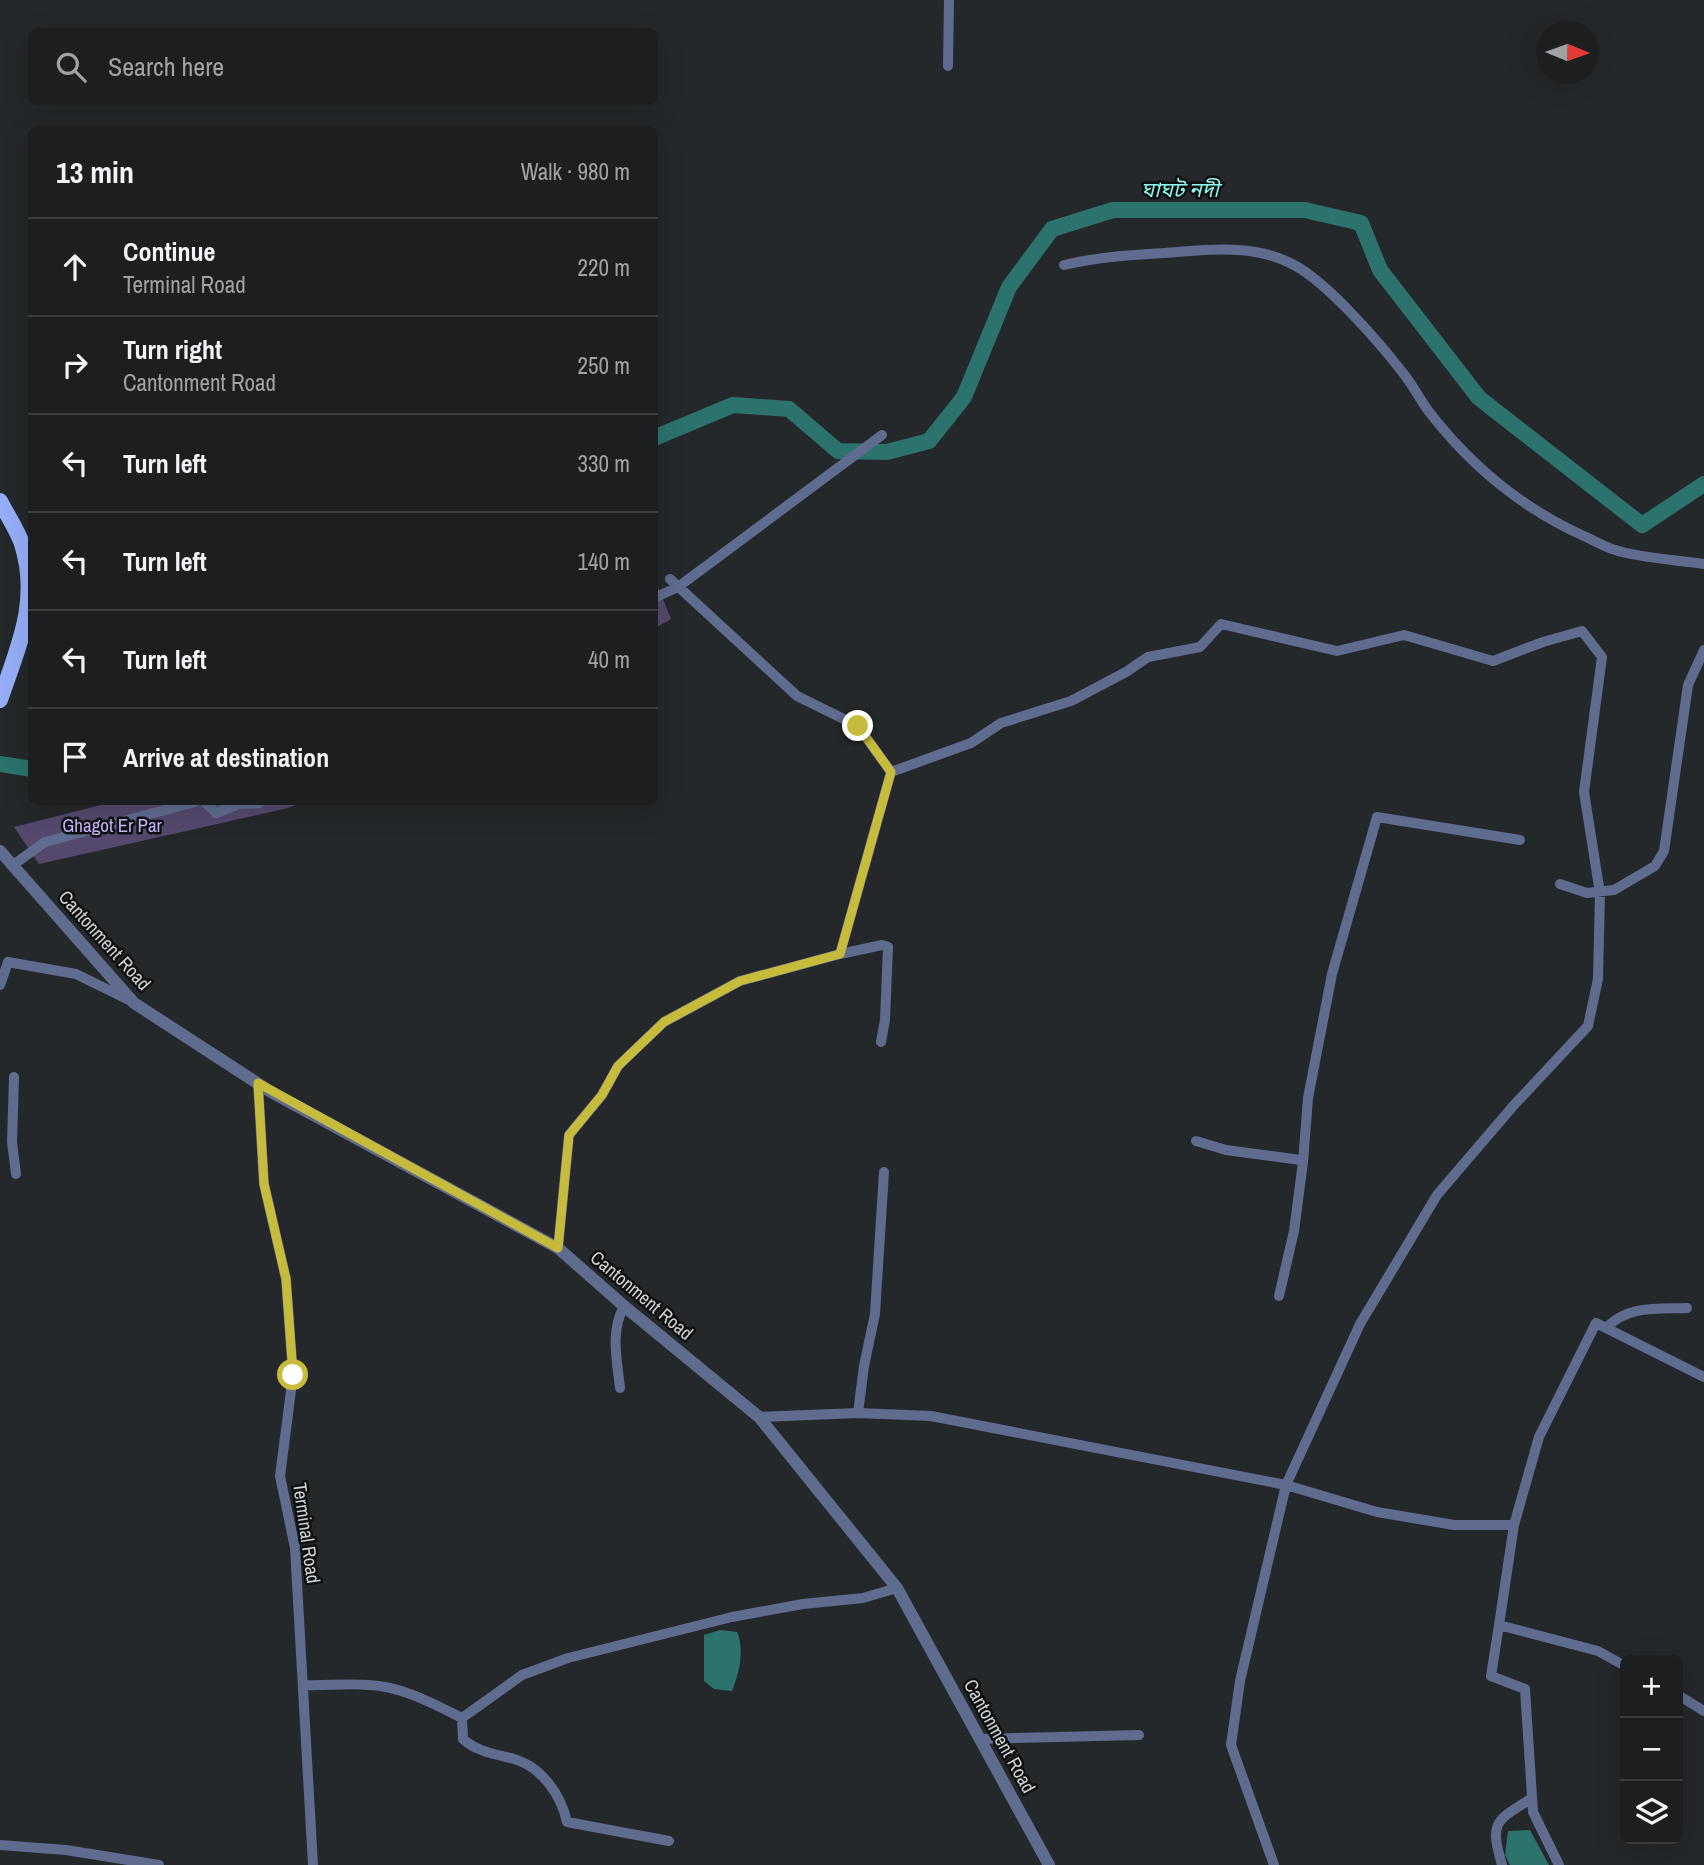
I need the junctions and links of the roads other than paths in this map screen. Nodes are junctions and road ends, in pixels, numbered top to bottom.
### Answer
1 (950, 0) edge
2 (948, 66) dead end
3 (1064, 265) dead end
4 (882, 435) dead end
5 (0, 501) edge
6 (1704, 564) edge
7 (28, 571) edge
8 (674, 583) junction
9 (658, 595) edge
10 (28, 613) edge
11 (1704, 650) edge
12 (0, 700) edge
13 (891, 772) junction
14 (184, 805) edge
15 (208, 805) edge
16 (236, 805) edge
17 (1520, 840) dead end
18 (0, 851) edge
19 (13, 865) junction
20 (1560, 884) dead end
21 (1600, 893) junction
22 (840, 954) junction
23 (0, 985) edge
24 (134, 1003) junction
25 (881, 1042) dead end
26 (14, 1077) dead end
27 (258, 1083) junction
28 (1196, 1141) dead end
29 (12, 1142) junction
30 (0, 1143) edge
31 (1301, 1160) junction
32 (884, 1172) dead end
33 (16, 1174) dead end
34 (558, 1248) junction
35 (1279, 1296) dead end
36 (624, 1306) junction
37 (1687, 1308) dead end
38 (1606, 1328) junction
39 (1704, 1377) edge
40 (620, 1388) dead end
41 (858, 1413) junction
42 (759, 1417) junction
43 (1286, 1485) junction
44 (1514, 1525) junction
45 (897, 1588) junction
46 (1499, 1625) junction
47 (1620, 1663) edge
48 (303, 1685) junction
49 (1683, 1698) edge
50 (1704, 1711) edge
51 (462, 1718) junction
52 (1139, 1735) dead end
53 (979, 1739) junction
54 (1532, 1798) junction
55 (669, 1841) dead end
56 (0, 1845) edge
57 (159, 1865) edge
58 (313, 1865) edge
59 (1049, 1865) edge
60 (1274, 1865) edge
61 (1502, 1865) edge
62 (1559, 1865) edge

1 - 2 street
3 - 6 street
4 - 8 street
5 - 7 main road
8 - 9 street
8 - 13 street
10 - 12 main road
11 - 21 street
13 - 21 street
13 - 22 street
14 - 19 street
15 - 16 street
17 - 31 street
18 - 19 street, Cantonment Road
19 - 24 street, Cantonment Road
20 - 21 street
21 - 43 street
22 - 25 street
22 - 34 street
23 - 24 street
24 - 27 street, Cantonment Road
26 - 29 street
27 - 34 street, Cantonment Road
27 - 48 street, Terminal Road
28 - 31 street
29 - 30 street
29 - 33 street
31 - 35 street
32 - 41 street
34 - 36 street, Cantonment Road
36 - 40 street
36 - 42 street, Cantonment Road
37 - 38 street
38 - 39 street
38 - 44 street
41 - 42 street
41 - 43 street
42 - 45 street, Cantonment Road
43 - 44 street
43 - 60 street
44 - 46 street
45 - 51 street
45 - 53 street, Cantonment Road
46 - 47 street
46 - 54 street
48 - 51 street
48 - 58 street, Terminal Road
49 - 50 street
51 - 55 street
52 - 53 street
53 - 59 street, Cantonment Road
54 - 61 street
54 - 62 street
56 - 57 street

